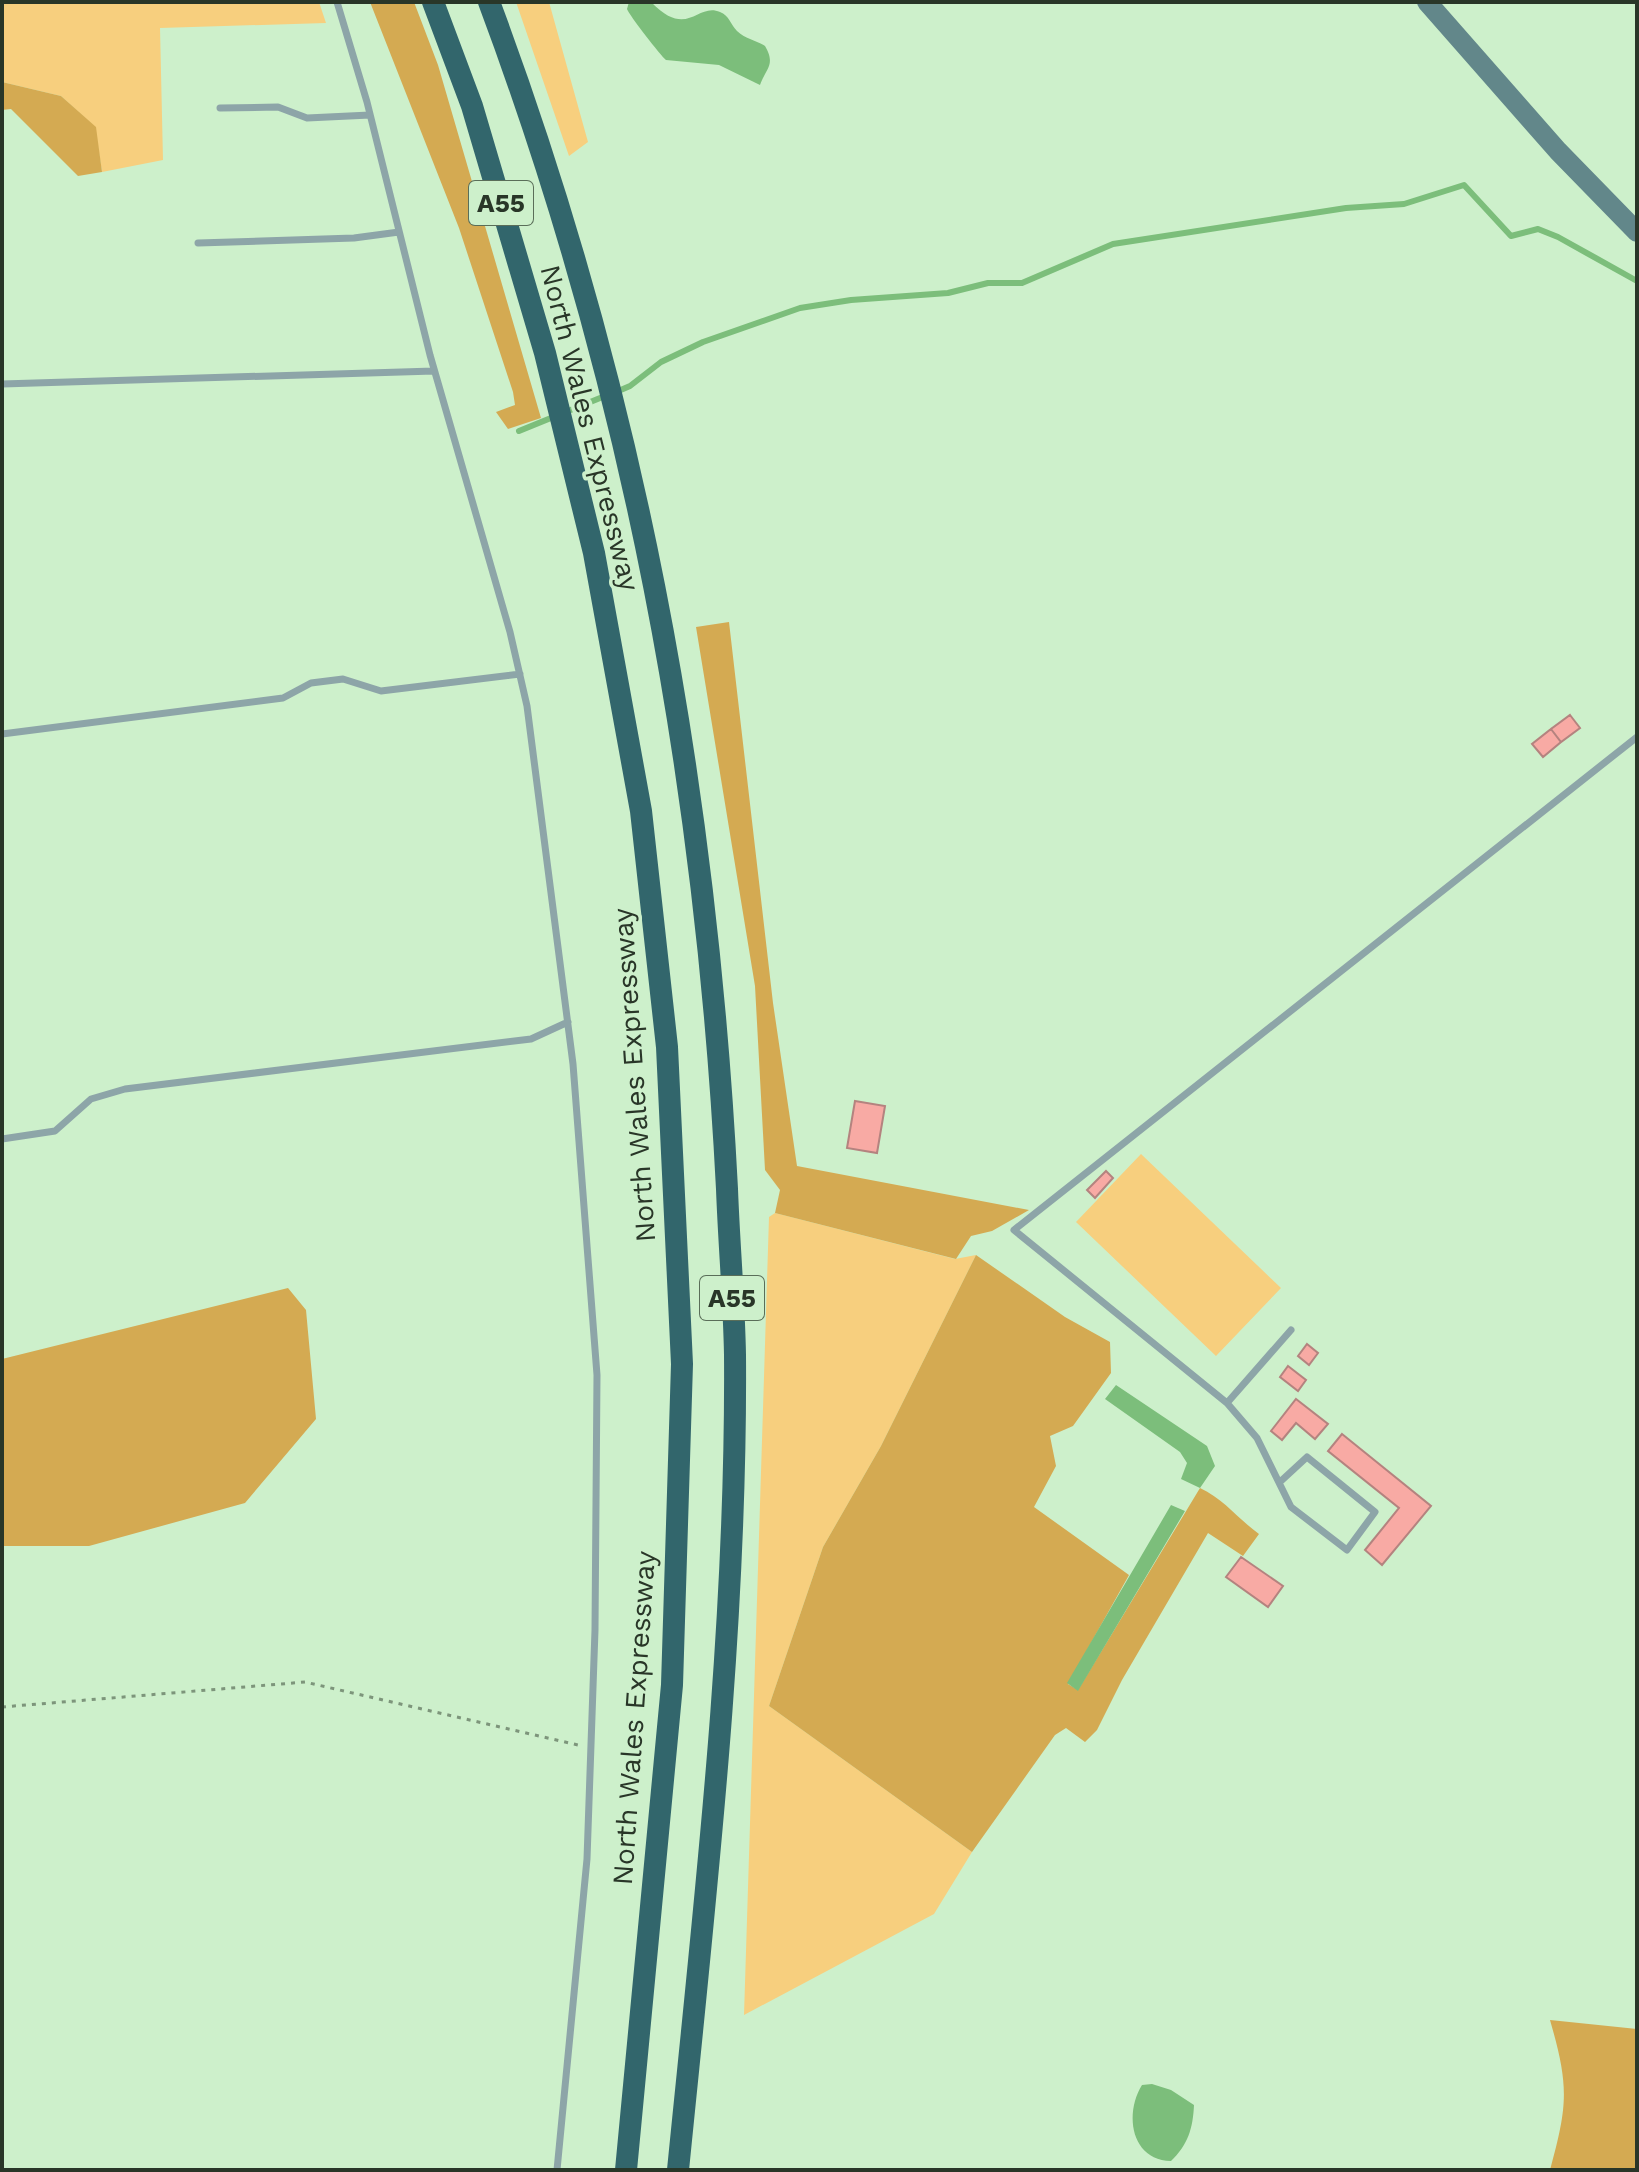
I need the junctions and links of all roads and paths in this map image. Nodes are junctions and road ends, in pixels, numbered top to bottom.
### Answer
1 (337, 2) edge
2 (433, 2) edge
3 (489, 2) edge
4 (1427, 2) edge
5 (220, 108) dead end
6 (370, 115) junction
7 (399, 232) junction
8 (1637, 232) edge
9 (198, 243) dead end
10 (434, 371) junction
11 (2, 384) edge
12 (520, 674) junction
13 (2, 734) edge
14 (1637, 737) edge
15 (568, 1022) junction
16 (2, 1139) edge
17 (1291, 1330) dead end
18 (1227, 1403) junction
19 (1281, 1481) junction
20 (2, 1707) edge
21 (591, 1748) junction
22 (557, 2170) edge
23 (626, 2170) edge
24 (678, 2170) edge

1 - 6 lane
2 - 23 highway, North Wales Expressway / A55
3 - 24 highway, North Wales Expressway / A55
4 - 8 main road
5 - 6 lane
6 - 7 lane
7 - 9 lane
7 - 10 lane
10 - 11 lane
10 - 12 lane
12 - 13 lane
12 - 15 lane
14 - 18 lane
15 - 16 lane
15 - 21 lane
17 - 18 lane
18 - 19 lane
19 - 19 lane
20 - 21 path
21 - 22 lane

